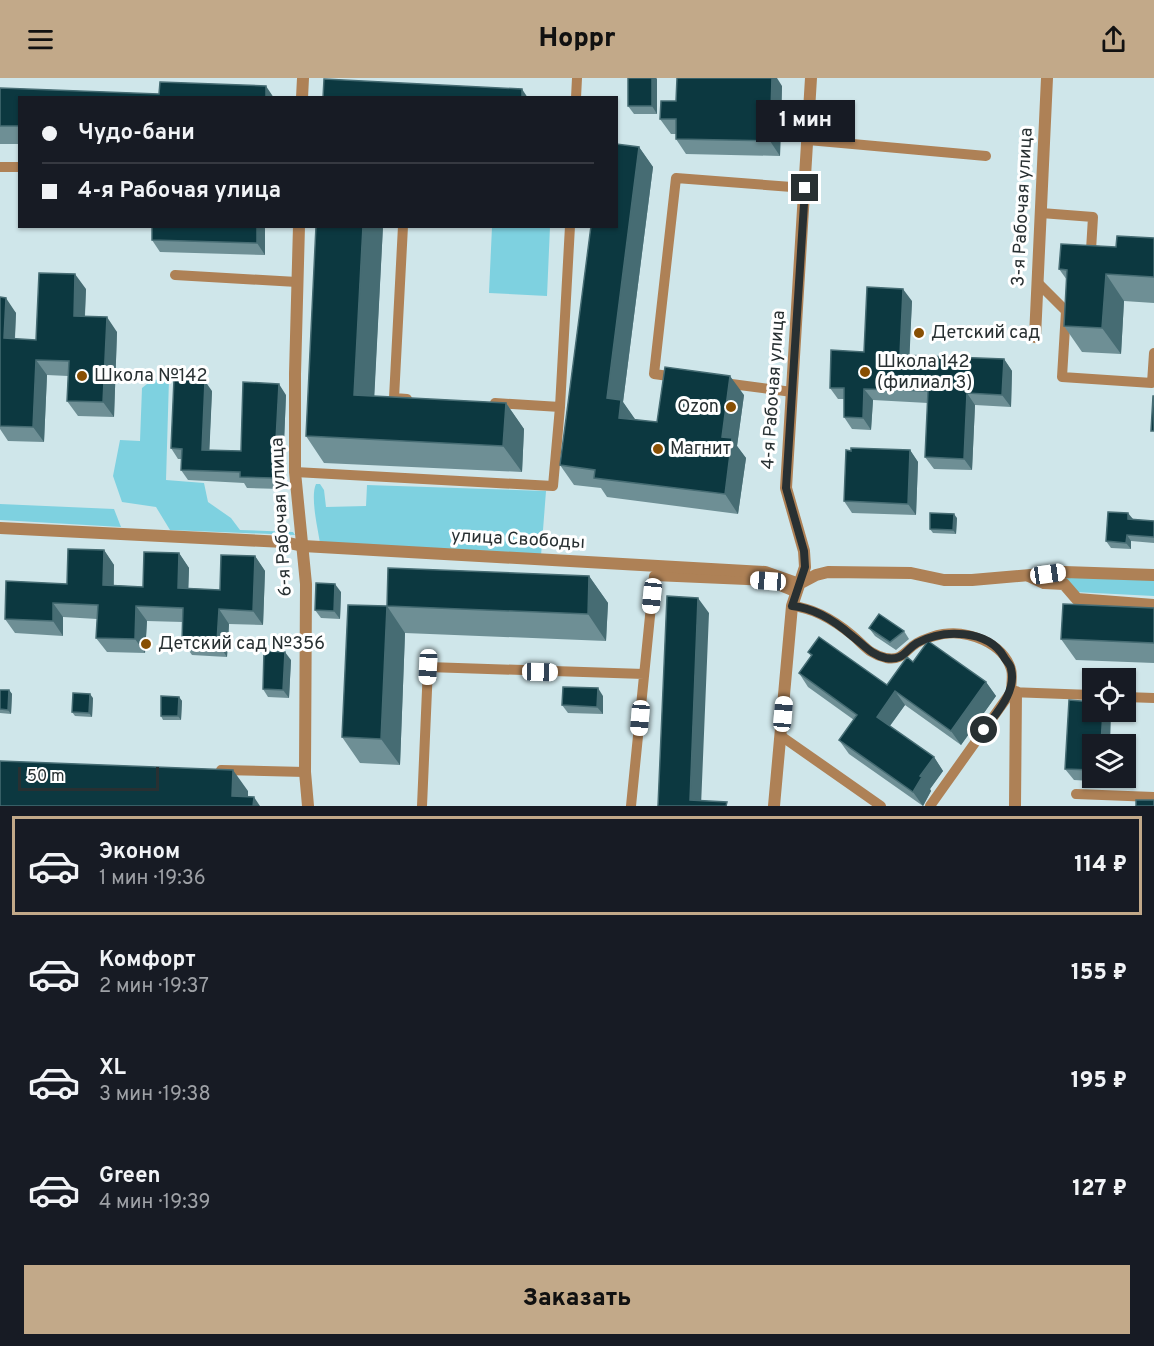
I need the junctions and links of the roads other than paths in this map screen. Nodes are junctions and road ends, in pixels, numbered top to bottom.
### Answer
1 (303, 78) edge
2 (577, 78) edge
3 (811, 78) edge
4 (1047, 78) edge
5 (302, 96) edge
6 (576, 96) edge
7 (808, 140) junction
8 (986, 156) dead end
9 (0, 167) edge
10 (18, 168) edge
11 (805, 188) junction
12 (1041, 213) junction
13 (298, 228) edge
14 (403, 228) edge
15 (570, 228) edge
16 (1112, 252) edge
17 (175, 275) dead end
18 (297, 282) junction
19 (1037, 282) junction
20 (1035, 337) dead end
21 (1154, 353) edge
22 (689, 379) edge
23 (712, 382) edge
24 (792, 392) junction
25 (418, 400) edge
26 (489, 403) edge
27 (560, 407) junction
28 (295, 472) junction
29 (0, 528) edge
30 (303, 546) junction
31 (1154, 574) edge
32 (1029, 576) junction
33 (797, 588) junction
34 (1154, 604) edge
35 (792, 606) junction
36 (644, 674) junction
37 (1013, 692) junction
38 (1082, 695) edge
39 (1136, 697) edge
40 (1154, 698) edge
41 (781, 735) junction
42 (211, 769) edge
43 (305, 772) junction
44 (1076, 794) dead end
45 (1154, 796) edge
46 (308, 806) edge
47 (422, 806) edge
48 (631, 806) edge
49 (774, 806) edge
50 (881, 806) edge
51 (930, 806) edge
52 (1015, 806) edge

1 - 5 street
2 - 6 lane
3 - 7 street, 4-я Рабочая улица
4 - 12 street, 3-я Рабочая улица
7 - 8 lane
7 - 11 street, 4-я Рабочая улица
9 - 10 lane
11 - 22 lane
11 - 24 street, 4-я Рабочая улица
12 - 16 lane
12 - 19 street, 3-я Рабочая улица
13 - 18 street, 6-я Рабочая улица
14 - 25 lane
15 - 27 lane
17 - 18 lane
18 - 28 street, 6-я Рабочая улица
19 - 20 street, 3-я Рабочая улица
19 - 21 lane
23 - 24 lane
24 - 33 street, 4-я Рабочая улица
26 - 27 lane
27 - 28 lane
28 - 30 street, 6-я Рабочая улица
29 - 30 street, улица Свободы
30 - 33 street, улица Свободы
30 - 43 street, 6-я Рабочая улица
31 - 32 street
32 - 33 street
32 - 34 street
33 - 35 street, 4-я Рабочая улица
33 - 36 lane
35 - 37 lane
35 - 41 street, 4-я Рабочая улица
36 - 47 lane
36 - 48 lane
37 - 38 lane
37 - 51 lane
37 - 52 street
39 - 40 lane
41 - 49 street, 4-я Рабочая улица
41 - 50 lane
42 - 43 lane
43 - 46 street, 6-я Рабочая улица
44 - 45 lane

